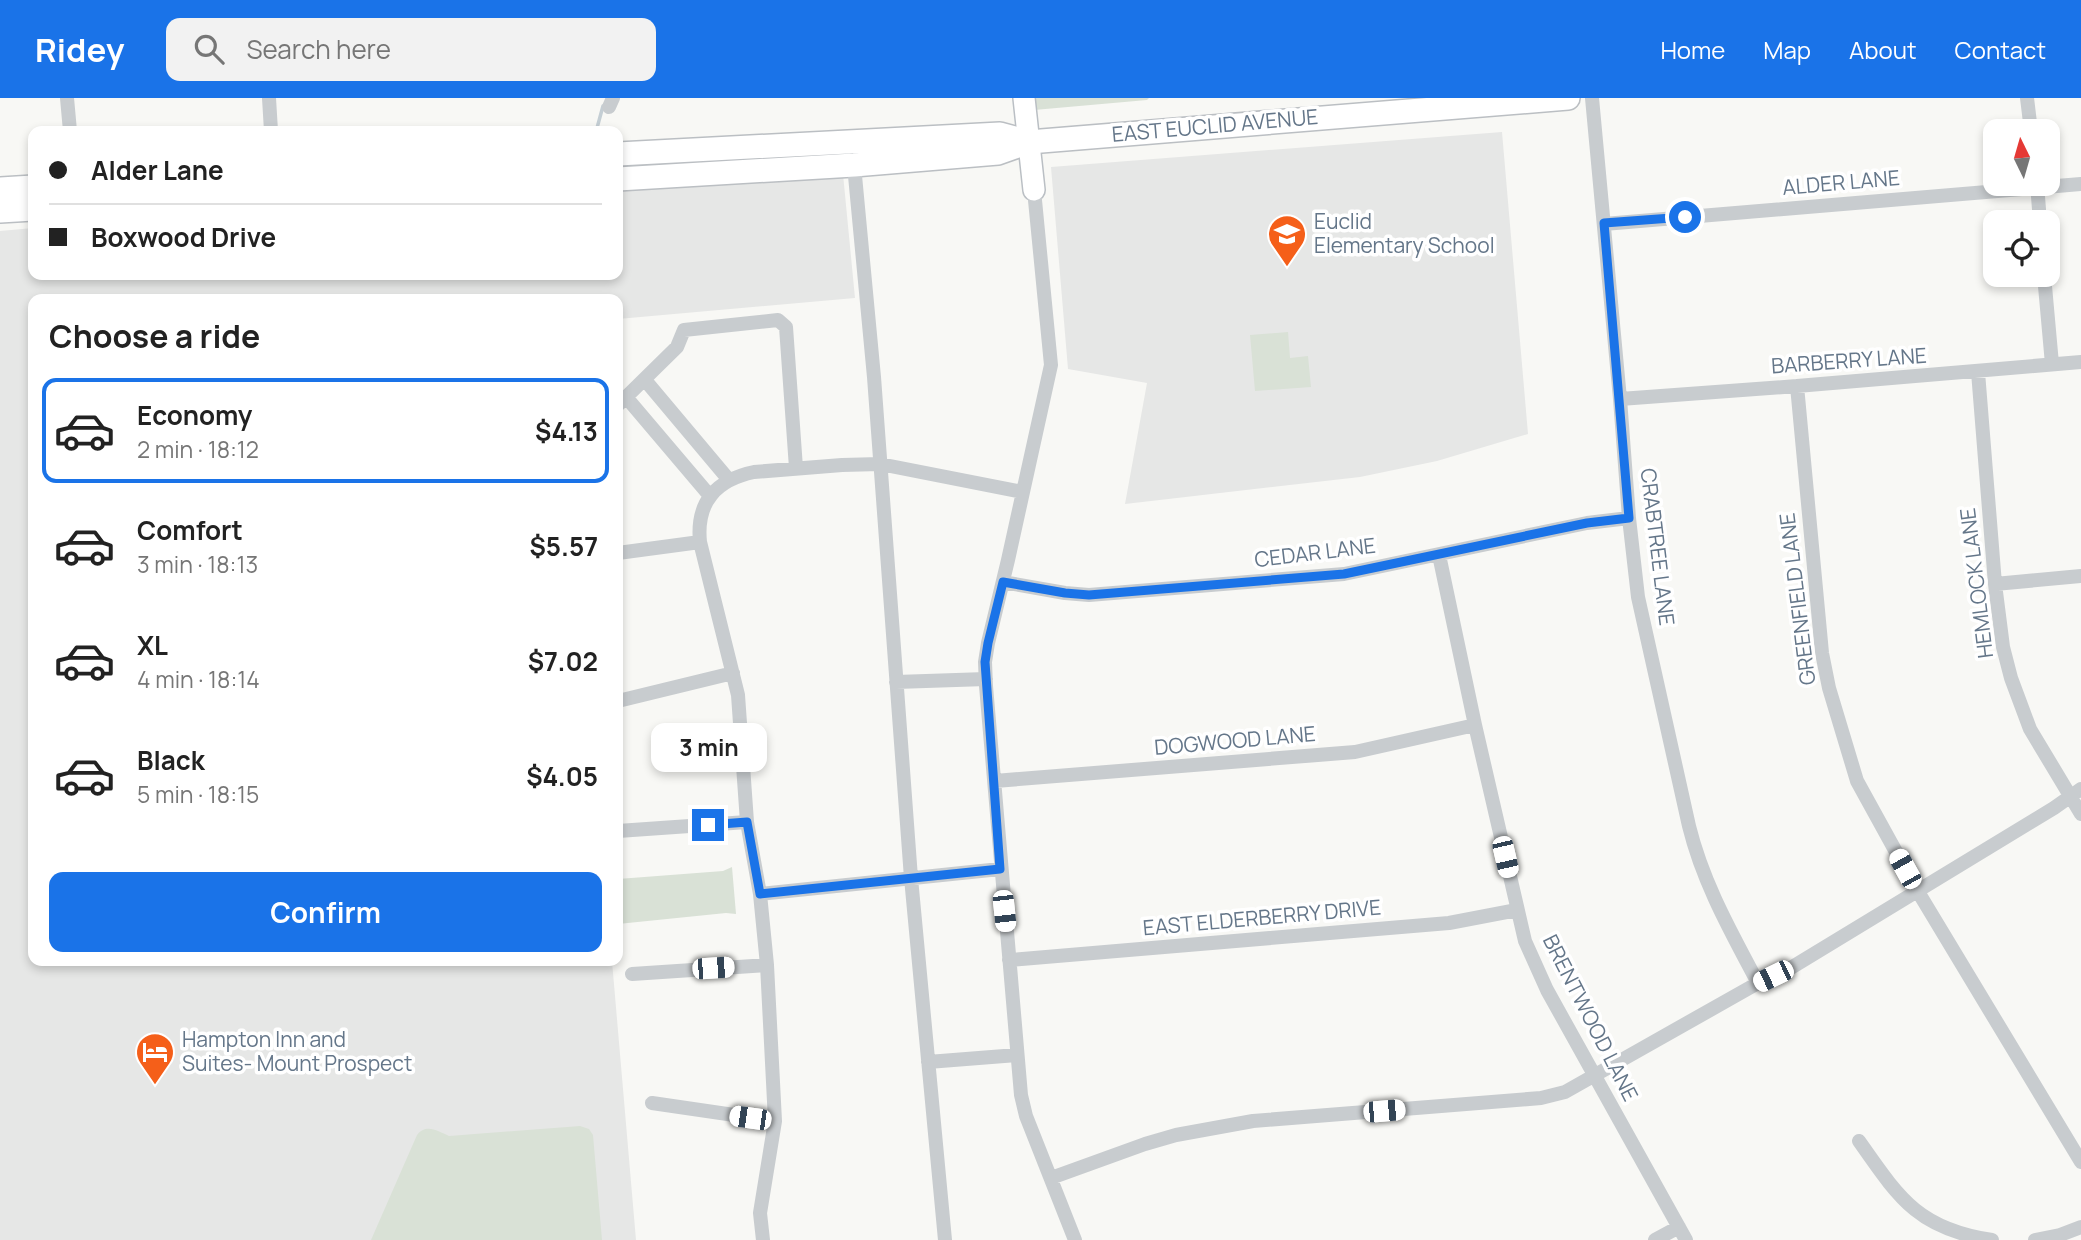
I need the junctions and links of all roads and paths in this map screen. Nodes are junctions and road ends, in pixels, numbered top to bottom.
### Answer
1 (67, 98) edge
2 (269, 98) edge
3 (1024, 98) edge
4 (1568, 98) edge
5 (1592, 98) edge
6 (2027, 98) edge
7 (2030, 119) edge
8 (70, 126) edge
9 (271, 126) edge
10 (1029, 142) junction
11 (623, 154) edge
12 (854, 165) junction
13 (623, 179) edge
14 (2081, 184) edge
15 (2060, 185) edge
16 (28, 187) edge
17 (0, 189) edge
18 (1034, 190) joint
19 (1983, 191) edge
20 (28, 209) edge
21 (0, 211) edge
22 (1604, 223) junction
23 (2045, 287) edge
24 (2081, 362) edge
25 (2052, 364) junction
26 (1978, 372) junction
27 (645, 380) junction
28 (1797, 386) junction
29 (1620, 399) junction
30 (623, 400) edge
31 (623, 402) edge
32 (880, 464) junction
33 (796, 468) junction
34 (729, 480) junction
35 (1023, 492) junction
36 (710, 496) junction
37 (1629, 518) junction
38 (700, 542) junction
39 (623, 552) edge
40 (1440, 555) junction
41 (2081, 576) edge
42 (1003, 582) junction
43 (1995, 584) junction
44 (733, 673) junction
45 (986, 679) junction
46 (896, 682) junction
47 (623, 700) edge
48 (1475, 724) junction
49 (995, 781) junction
50 (2076, 793) edge
51 (2081, 814) edge
52 (747, 822) junction
53 (623, 831) edge
54 (1000, 869) junction
55 (911, 878) junction
56 (1917, 890) junction
57 (760, 894) junction
58 (1517, 910) junction
59 (1009, 960) junction
60 (767, 965) junction
61 (632, 974) dead end
62 (1758, 984) junction
63 (1017, 1055) junction
64 (928, 1062) junction
65 (1595, 1076) junction
66 (652, 1103) dead end
67 (775, 1121) junction
68 (1859, 1141) dead end
69 (2081, 1162) edge
70 (1051, 1178) junction
71 (2081, 1227) edge
72 (1682, 1234) edge
73 (763, 1240) edge
74 (945, 1240) edge
75 (1075, 1240) edge
76 (1656, 1240) edge
77 (1992, 1240) edge
78 (2035, 1240) edge

1 - 8 street
2 - 9 street
3 - 10 street
4 - 10 main road, EAST EUCLID AVENUE
5 - 22 street, CRABTREE LANE
6 - 7 street
10 - 11 main road, EAST EUCLID AVENUE
10 - 12 main road, EAST EUCLID AVENUE
10 - 18 street
12 - 13 main road, EAST EUCLID AVENUE
12 - 32 street
14 - 15 street, ALDER LANE
16 - 17 main road
18 - 35 street
19 - 22 street, ALDER LANE
20 - 21 main road
22 - 29 street, CRABTREE LANE
23 - 25 street
24 - 25 street, BARBERRY LANE
25 - 26 street, BARBERRY LANE
26 - 28 street, BARBERRY LANE
26 - 43 street, HEMLOCK LANE
27 - 30 street
27 - 33 street
27 - 34 street
28 - 29 street, BARBERRY LANE
28 - 56 street, GREENFIELD LANE
29 - 37 street, CRABTREE LANE
31 - 36 street
32 - 33 street
32 - 35 street
32 - 46 street
33 - 34 street
34 - 36 street
35 - 42 street
36 - 38 street
37 - 40 street, CEDAR LANE
37 - 62 street, CRABTREE LANE
38 - 39 street
38 - 44 street
40 - 42 street, CEDAR LANE
40 - 48 street, BRENTWOOD LANE
41 - 43 street
42 - 45 street
43 - 50 street, HEMLOCK LANE
44 - 47 street
44 - 52 street
45 - 46 street
45 - 49 street
46 - 55 street
48 - 49 street, DOGWOOD LANE
48 - 58 street, BRENTWOOD LANE
49 - 54 street
50 - 51 street, HEMLOCK LANE
50 - 56 street
52 - 53 street
52 - 57 street
54 - 55 street
54 - 59 street
55 - 57 street
55 - 64 street
56 - 62 street
56 - 69 street, GREENFIELD LANE
57 - 60 street
58 - 59 street, EAST ELDERBERRY DRIVE
58 - 65 street, BRENTWOOD LANE
59 - 63 street
60 - 61 street
60 - 67 street
62 - 65 street
63 - 64 street
63 - 70 street
64 - 74 street
65 - 70 street
65 - 72 street, BRENTWOOD LANE
66 - 67 street
67 - 73 street
68 - 77 street
70 - 75 street
71 - 78 street
72 - 76 street

